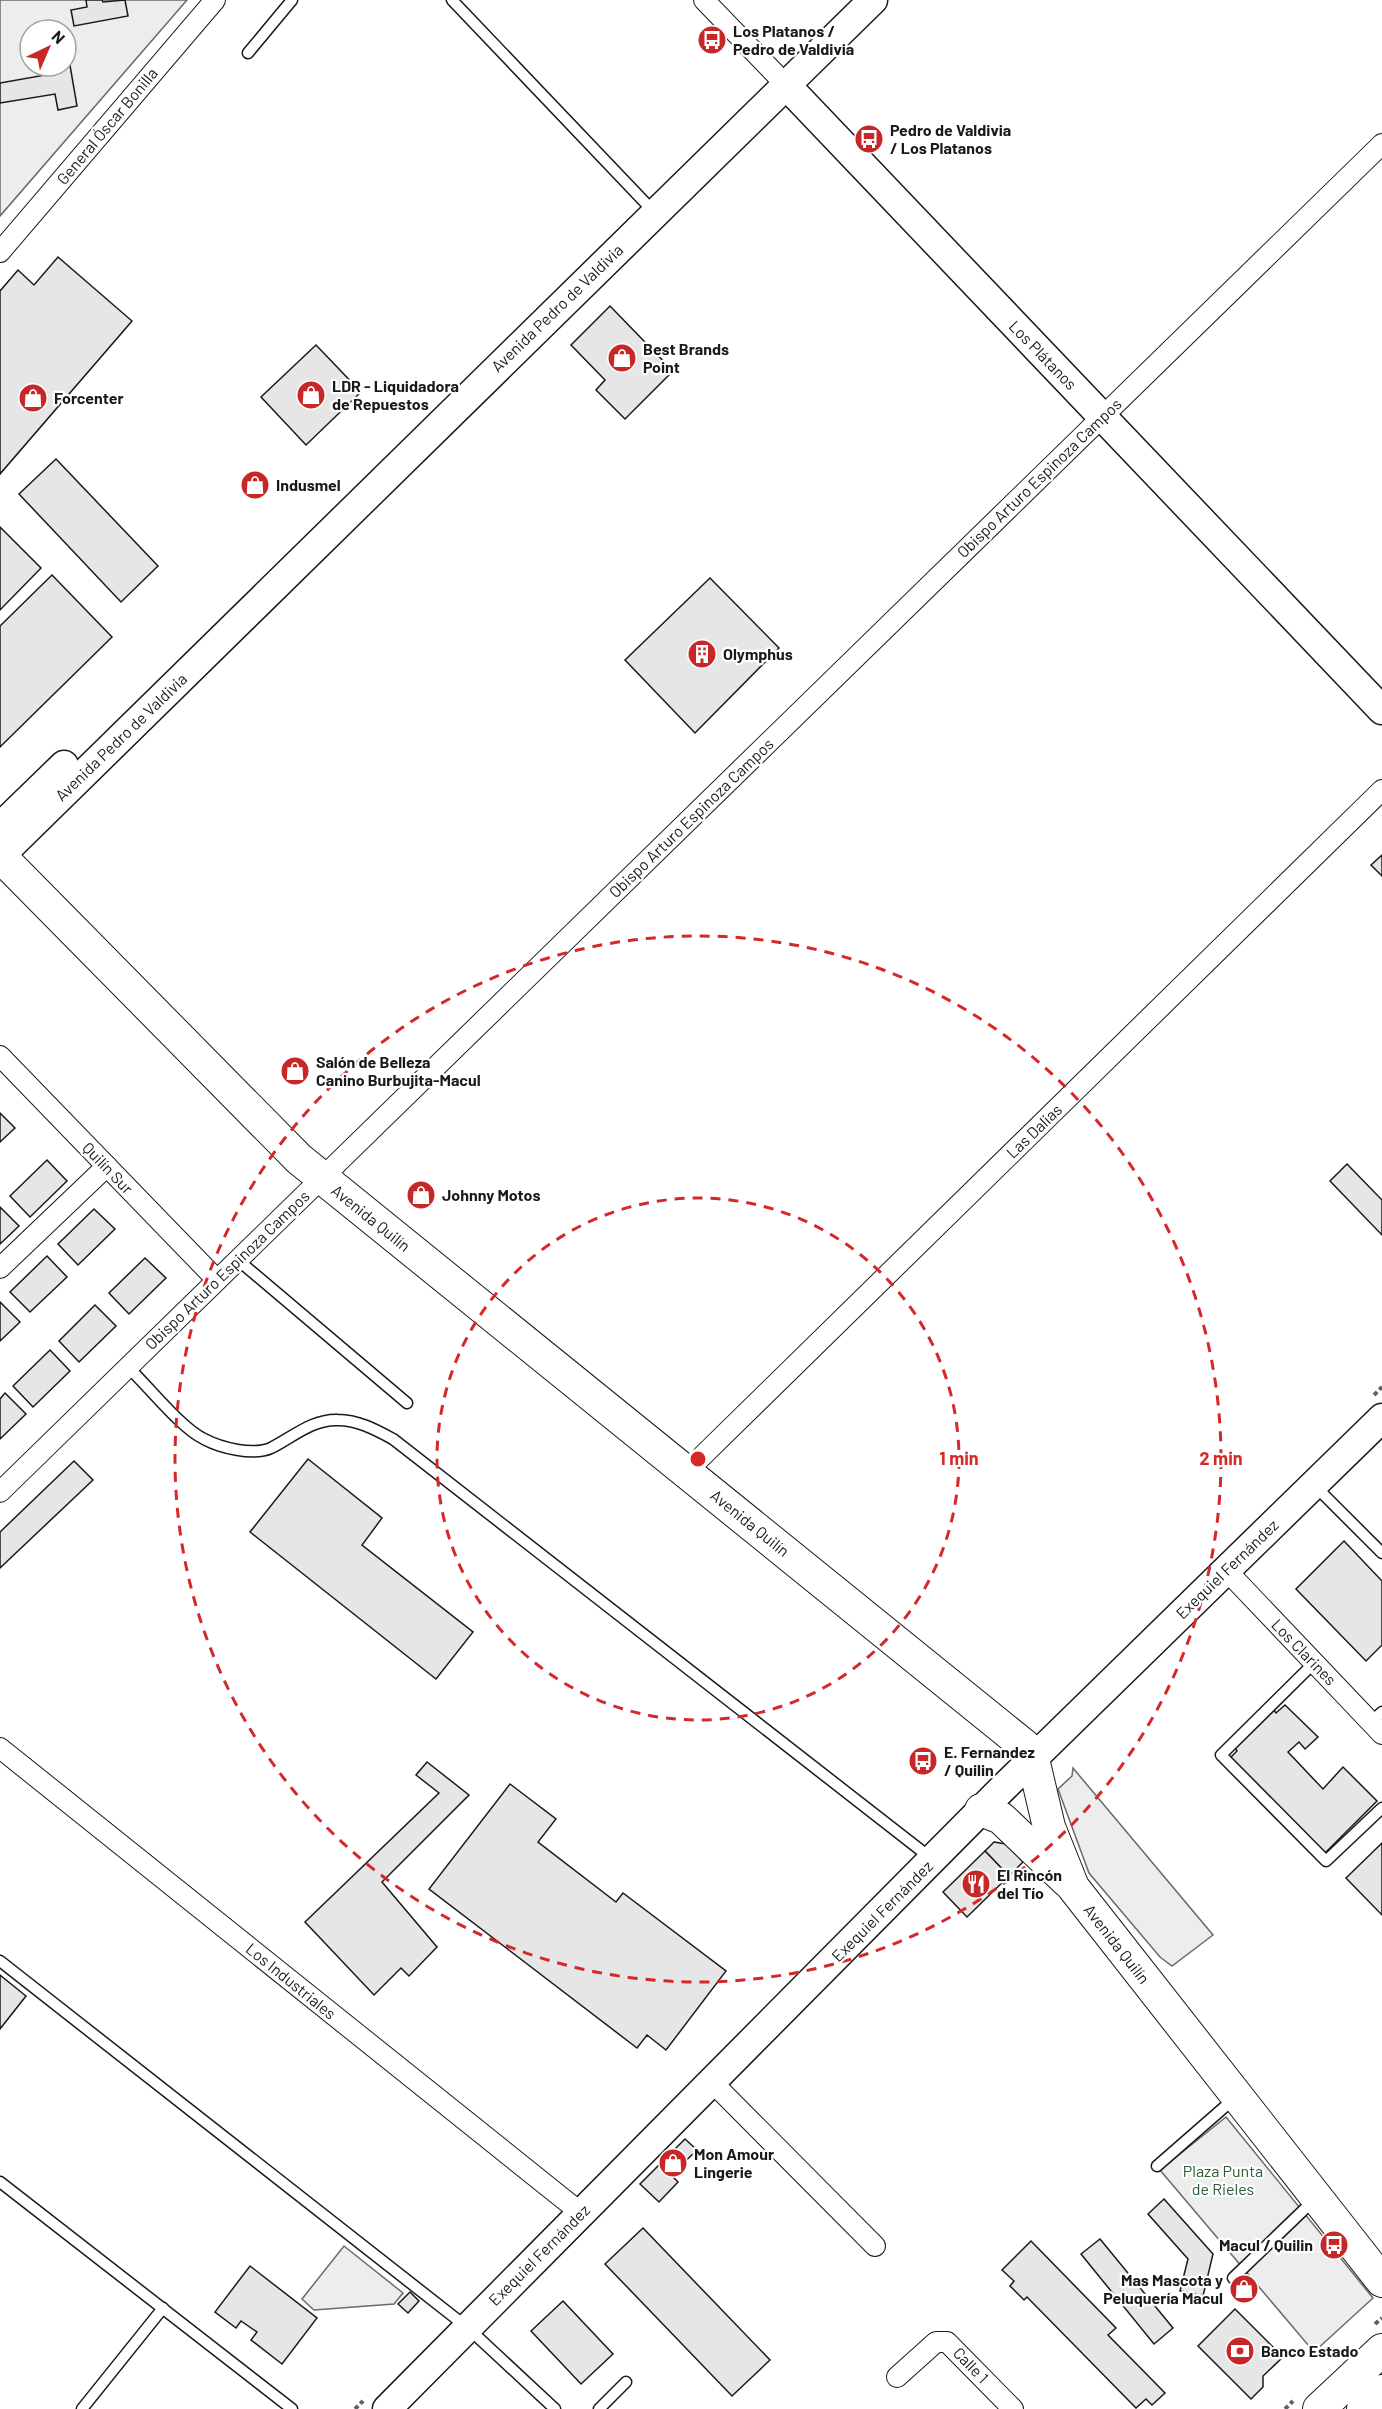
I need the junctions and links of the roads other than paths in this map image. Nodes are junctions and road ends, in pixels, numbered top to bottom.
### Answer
1 (215, 0) edge
2 (292, 0) edge
3 (452, 0) edge
4 (704, 0) edge
5 (873, 0) edge
6 (248, 53) dead end
7 (786, 85) junction
8 (1382, 144) edge
9 (655, 213) junction
10 (0, 252) edge
11 (1102, 417) junction
12 (242, 617) junction
13 (1382, 710) edge
14 (1382, 790) edge
15 (0, 827) edge
16 (0, 856) edge
17 (3, 1066) edge
18 (106, 1166) junction
19 (322, 1178) junction
20 (237, 1260) junction
21 (0, 1268) edge
22 (217, 1280) junction
23 (128, 1367) junction
24 (407, 1402) dead end
25 (1382, 1418) edge
26 (686, 1472) junction
27 (1314, 1485) junction
28 (0, 1492) edge
29 (1382, 1553) edge
30 (1226, 1570) junction
31 (1314, 1663) junction
32 (1378, 1722) edge
33 (0, 1748) edge
34 (1033, 1759) junction
35 (1382, 1808) edge
36 (981, 1810) junction
37 (933, 1859) junction
38 (1073, 1887) junction
39 (0, 1961) edge
40 (712, 2082) junction
41 (1237, 2096) junction
42 (1157, 2166) dead end
43 (0, 2182) edge
44 (1317, 2198) junction
45 (581, 2213) junction
46 (875, 2246) dead end
47 (1233, 2278) dead end
48 (1382, 2281) edge
49 (163, 2308) junction
50 (468, 2328) junction
51 (1382, 2350) edge
52 (897, 2378) dead end
53 (626, 2382) dead end
54 (1382, 2391) edge
55 (82, 2409) edge
56 (292, 2409) edge
57 (387, 2409) edge
58 (555, 2409) edge
59 (599, 2409) edge
60 (1013, 2409) edge
61 (1319, 2409) edge
62 (1363, 2409) edge

1 - 10 street, General Óscar Bonilla
2 - 6 lane
3 - 9 lane
4 - 7 street, Los Plátanos
5 - 7 street, Avenida Pedro de Valdivia
7 - 9 street, Avenida Pedro de Valdivia
7 - 11 street, Los Plátanos
8 - 11 street, Obispo Arturo Espinoza Campos
9 - 12 street, Avenida Pedro de Valdivia
11 - 13 street, Los Plátanos
11 - 19 street, Obispo Arturo Espinoza Campos
12 - 15 street, Avenida Pedro de Valdivia
12 - 16 street, Avenida Pedro de Valdivia
14 - 26 street, Las Dalias
16 - 19 main road, Avenida Quilín
17 - 18 street, Quilín Sur
18 - 21 street
18 - 22 street, Quilín Sur
19 - 20 street, Obispo Arturo Espinoza Campos
19 - 26 main road, Avenida Quilín
20 - 22 street, Obispo Arturo Espinoza Campos
20 - 24 lane
22 - 23 street, Obispo Arturo Espinoza Campos
23 - 28 street, Obispo Arturo Espinoza Campos
23 - 37 lane
25 - 27 street, Exequiel Fernández
26 - 34 main road, Avenida Quilín
27 - 29 lane
27 - 30 street, Exequiel Fernández
30 - 31 street, Los Clarines
30 - 34 street, Exequiel Fernández
31 - 32 street, Los Clarines
31 - 35 lane
33 - 45 street, Los Industriales
34 - 36 street, Exequiel Fernández
34 - 38 main road, Avenida Quilín
36 - 37 street, Exequiel Fernández
36 - 38 main road
37 - 40 street, Exequiel Fernández
38 - 41 main road, Avenida Quilín
39 - 50 lane
40 - 45 street, Exequiel Fernández
40 - 46 street
41 - 42 lane
41 - 44 main road, Avenida Quilín
43 - 49 lane
44 - 47 lane
44 - 48 main road, Avenida Quilín
45 - 50 street, Exequiel Fernández
49 - 55 lane
49 - 56 lane
50 - 57 street, Exequiel Fernández
50 - 58 lane
51 - 61 main road
52 - 60 street, Calle 1
53 - 59 lane
54 - 62 main road

